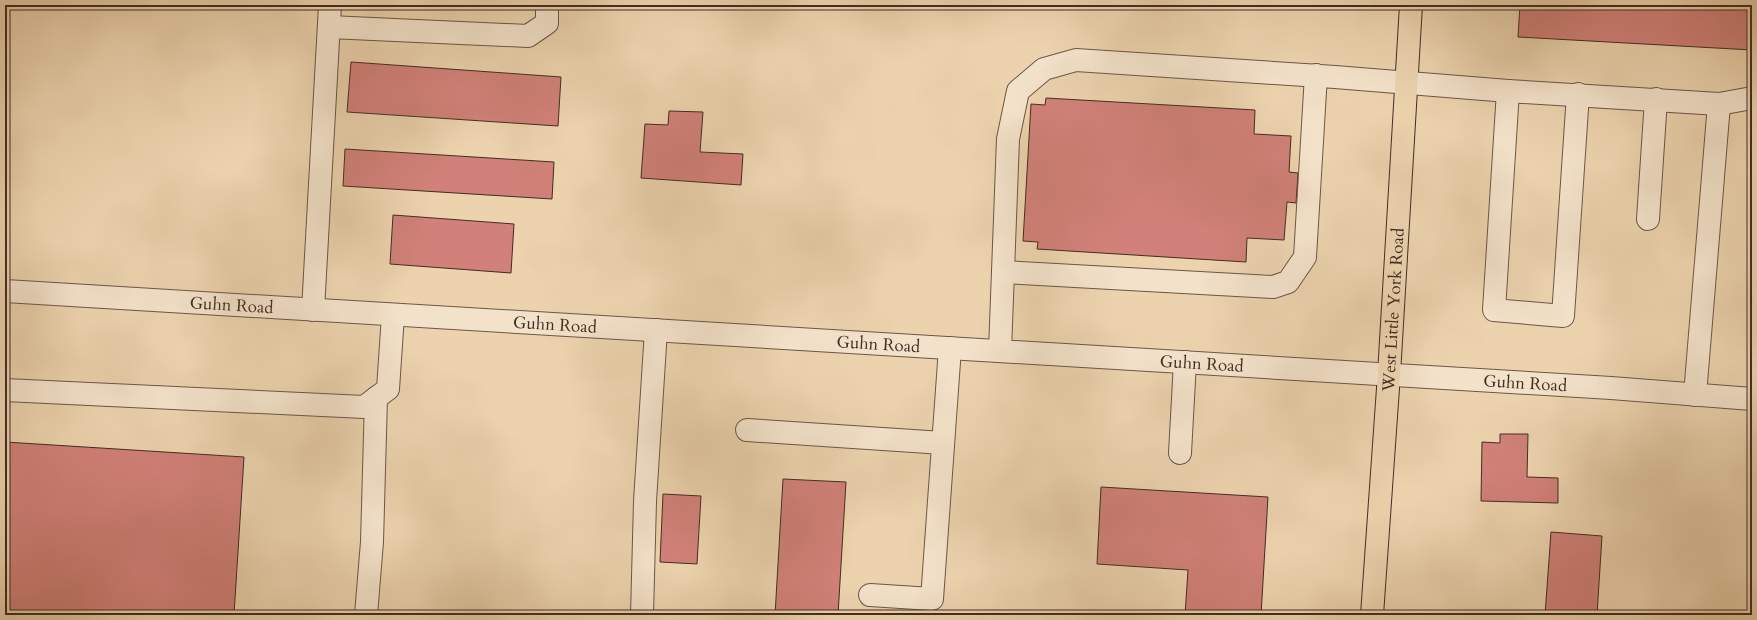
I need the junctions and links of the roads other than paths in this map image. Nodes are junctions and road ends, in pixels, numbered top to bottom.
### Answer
1 (330, 5) edge
2 (548, 5) edge
3 (1411, 5) edge
4 (329, 27) junction
5 (1316, 76) junction
6 (1406, 83) junction
7 (1508, 91) junction
8 (1578, 94) junction
9 (1752, 98) edge
10 (1656, 99) junction
11 (1719, 104) junction
12 (1648, 220) dead end
13 (1003, 272) junction
14 (5, 291) edge
15 (313, 310) junction
16 (393, 315) junction
17 (656, 330) junction
18 (950, 348) junction
19 (1000, 351) junction
20 (1185, 362) junction
21 (1389, 374) junction
22 (5, 390) edge
23 (1695, 395) junction
24 (376, 398) junction
25 (1752, 399) edge
26 (747, 430) dead end
27 (943, 443) junction
28 (1180, 453) dead end
29 (870, 595) dead end
30 (366, 615) edge
31 (642, 615) edge
32 (1372, 615) edge

1 - 4 street
2 - 4 street
3 - 6 main road, West Little York Road
4 - 15 street
5 - 6 street
5 - 13 street
5 - 13 street
6 - 7 street
6 - 21 main road, West Little York Road
7 - 8 street
7 - 8 street
8 - 10 street
9 - 11 street
10 - 11 street
10 - 12 street
11 - 23 street
13 - 19 street
14 - 15 street, Guhn Road
15 - 16 street, Guhn Road
16 - 17 street, Guhn Road
16 - 24 street
17 - 18 street, Guhn Road
17 - 31 street
18 - 19 street, Guhn Road
18 - 27 street
19 - 20 street, Guhn Road
20 - 21 street, Guhn Road
20 - 28 street
21 - 23 street, Guhn Road
21 - 32 main road, West Little York Road
22 - 24 street
23 - 25 street, Guhn Road
24 - 30 street
26 - 27 street
27 - 29 street

